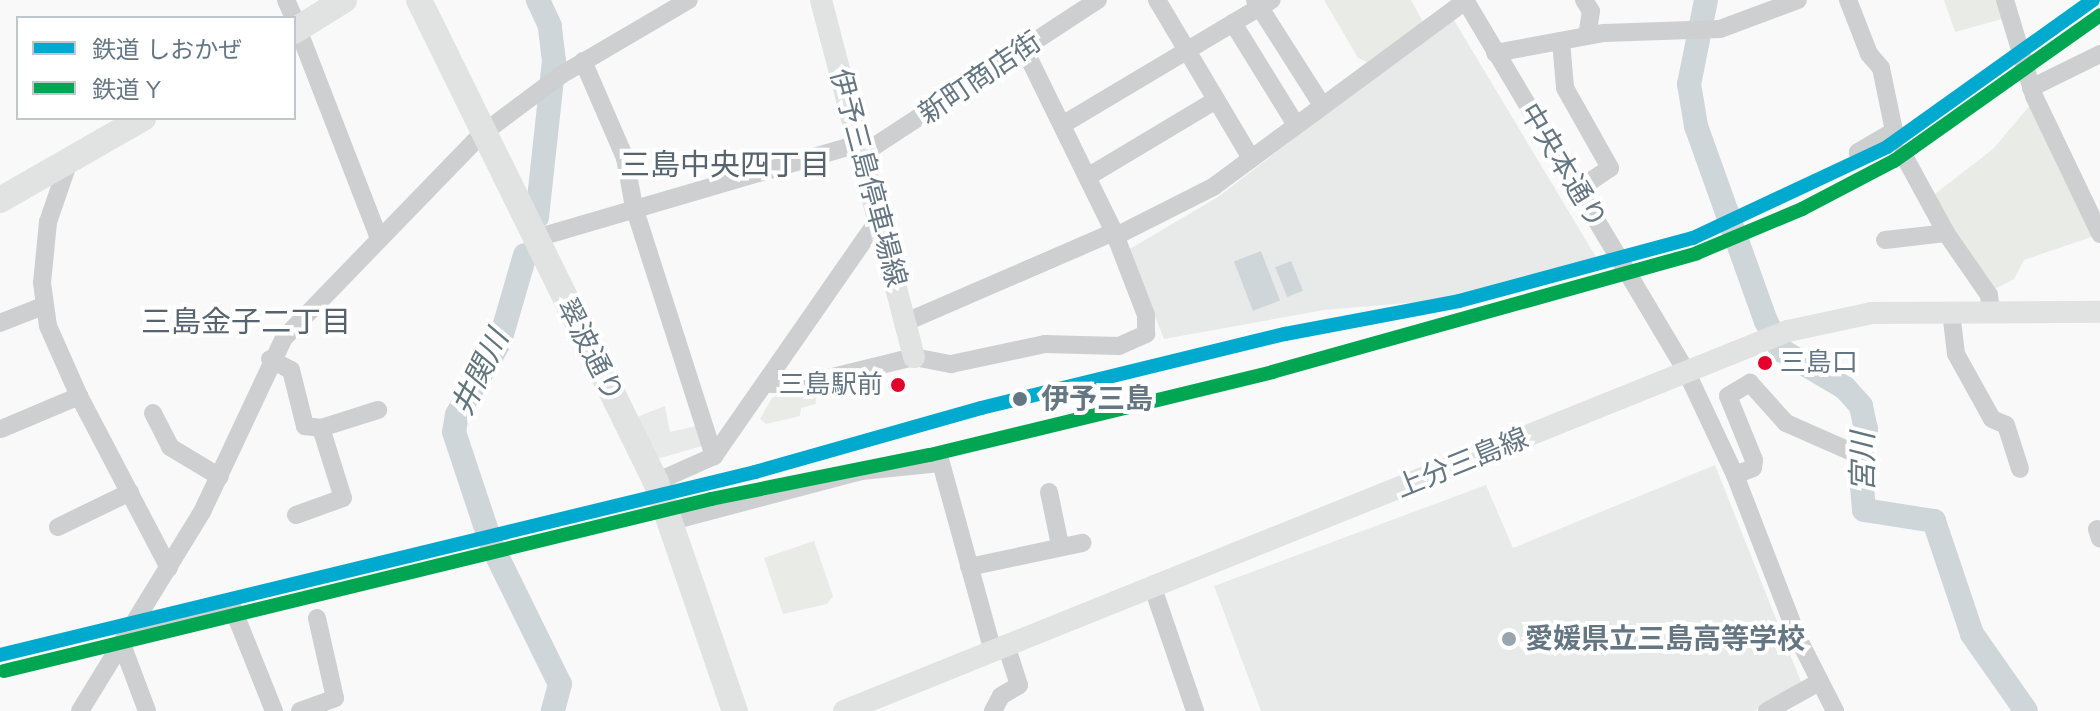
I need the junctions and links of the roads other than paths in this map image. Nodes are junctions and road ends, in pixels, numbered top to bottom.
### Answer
1 (344, 0) edge
2 (419, 0) edge
3 (689, 0) edge
4 (821, 0) edge
5 (1098, 0) edge
6 (1157, 0) edge
7 (1465, 0) edge
8 (1584, 0) edge
9 (1798, 0) edge
10 (1848, 0) edge
11 (2005, 0) edge
12 (1262, 2) edge
13 (1233, 23) junction
14 (296, 24) edge
15 (296, 27) edge
16 (1587, 36) junction
17 (1561, 41) junction
18 (1024, 48) junction
19 (1187, 50) junction
20 (1495, 53) junction
21 (2100, 54) edge
22 (583, 61) junction
23 (2031, 88) junction
24 (1216, 100) junction
25 (1322, 105) junction
26 (140, 120) edge
27 (1062, 125) junction
28 (1296, 125) junction
29 (482, 134) junction
30 (860, 150) junction
31 (1858, 152) dead end
32 (1903, 154) dead end
33 (1251, 158) junction
34 (69, 161) junction
35 (1089, 176) junction
36 (1576, 191) junction
37 (0, 200) edge
38 (634, 207) junction
39 (880, 217) junction
40 (1946, 233) junction
41 (1115, 234) junction
42 (2100, 234) edge
43 (378, 236) junction
44 (533, 239) junction
45 (1885, 240) dead end
46 (43, 306) junction
47 (1951, 312) junction
48 (1991, 312) junction
49 (2100, 312) edge
50 (906, 322) junction
51 (0, 323) edge
52 (914, 357) junction
53 (270, 359) junction
54 (1687, 373) junction
55 (765, 384) junction
56 (79, 396) junction
57 (378, 410) dead end
58 (153, 413) dead end
59 (321, 428) junction
60 (1, 429) edge
61 (1852, 452) dead end
62 (714, 456) junction
63 (2020, 469) dead end
64 (1735, 475) junction
65 (220, 477) junction
66 (656, 482) junction
67 (130, 492) junction
68 (1049, 492) dead end
69 (296, 515) dead end
70 (672, 521) junction
71 (58, 527) dead end
72 (1082, 543) dead end
73 (1060, 545) junction
74 (969, 567) junction
75 (169, 568) junction
76 (1153, 588) junction
77 (317, 618) dead end
78 (127, 640) junction
79 (1000, 650) junction
80 (1819, 682) junction
81 (856, 709) edge
82 (1773, 710) edge
83 (80, 711) edge
84 (147, 711) edge
85 (274, 711) edge
86 (300, 711) edge
87 (735, 711) edge
88 (993, 711) edge
89 (1195, 711) edge
90 (1835, 711) edge

1 - 14 highway
2 - 29 highway, 翠波通り
3 - 22 street
4 - 30 main road, 伊予三島停車場線
5 - 18 street, 新町商店街
6 - 19 street
7 - 20 street, 中央本通り
7 - 25 street
8 - 16 street
9 - 16 street
10 - 31 street
11 - 23 street
12 - 13 street
12 - 25 street
13 - 19 street
13 - 28 street
15 - 43 street
16 - 17 street
17 - 20 street
17 - 36 street
18 - 27 street
18 - 30 street, 新町商店街
19 - 24 street
19 - 27 street
20 - 36 street, 中央本通り
21 - 23 street
22 - 29 street
22 - 38 street
23 - 42 street
24 - 33 street
24 - 35 street
25 - 28 street
26 - 34 highway
27 - 35 street
28 - 33 street
29 - 43 street
29 - 44 highway, 翠波通り
30 - 38 street, 新町商店街
30 - 39 main road, 伊予三島停車場線
32 - 40 street
33 - 41 street
34 - 37 highway
34 - 46 street
35 - 41 street
36 - 54 street, 中央本通り
38 - 44 street, 新町商店街
38 - 62 street
39 - 50 main road, 伊予三島停車場線
39 - 55 street
40 - 45 street
40 - 48 street
41 - 50 street
41 - 52 street
43 - 53 street
44 - 66 highway, 翠波通り
46 - 51 street
46 - 56 street
47 - 48 main road, 上分三島線
47 - 54 main road, 上分三島線
47 - 63 street
48 - 49 main road, 上分三島線
50 - 52 main road, 伊予三島停車場線
52 - 55 street
53 - 59 street
53 - 65 street
54 - 64 street, 中央本通り
54 - 76 main road, 上分三島線
55 - 62 street
56 - 60 street
56 - 67 street
57 - 59 street
58 - 65 street
59 - 69 street
61 - 64 street
62 - 66 street
64 - 80 street, 中央本通り
65 - 75 street
66 - 70 highway, 翠波通り
67 - 71 street
67 - 75 street
68 - 73 street
70 - 74 street
70 - 87 highway, 翠波通り
72 - 73 street
73 - 74 street
74 - 79 street
75 - 78 street
76 - 79 main road, 上分三島線
76 - 89 street
77 - 86 street
78 - 83 street
78 - 84 street
78 - 85 street
79 - 81 main road, 上分三島線
79 - 88 street
80 - 82 street
80 - 90 street, 中央本通り

